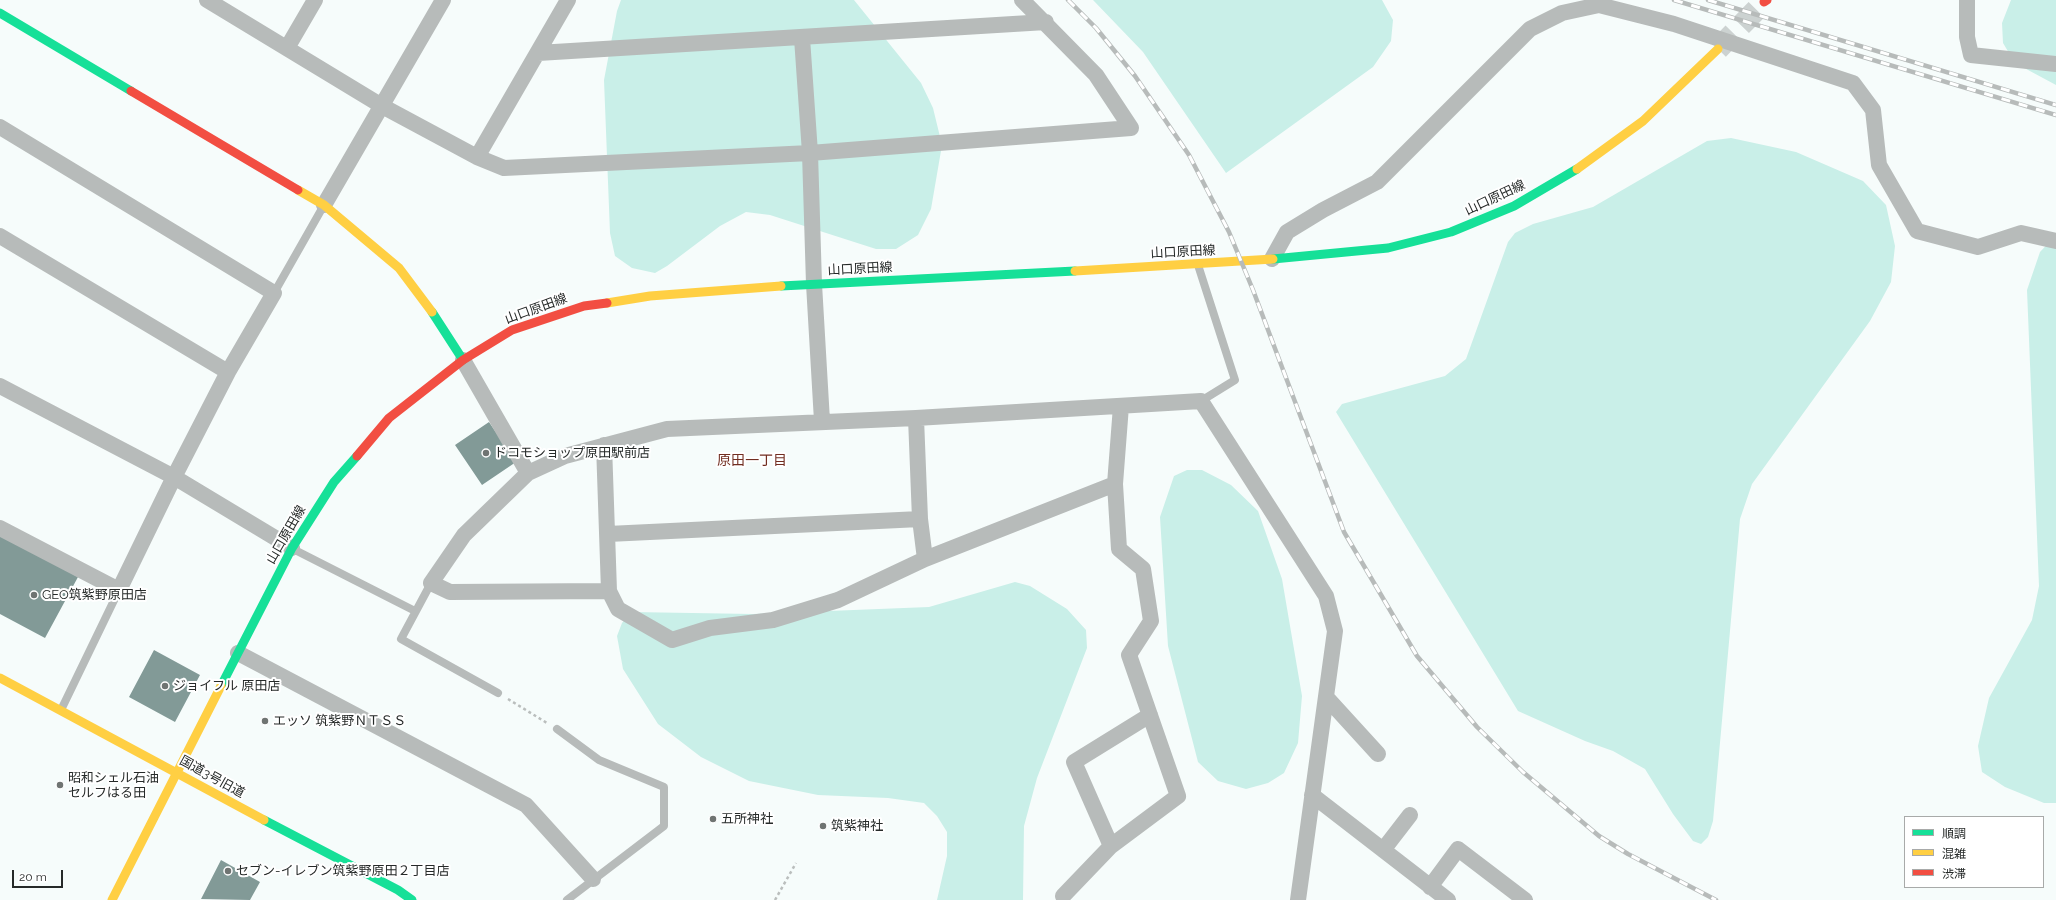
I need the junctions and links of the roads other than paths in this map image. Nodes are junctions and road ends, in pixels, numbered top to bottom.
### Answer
1 (207, 0) edge
2 (314, 0) edge
3 (443, 0) edge
4 (568, 0) edge
5 (1022, 0) edge
6 (1967, 0) edge
7 (0, 13) edge
8 (1046, 22) junction
9 (802, 38) junction
10 (287, 48) junction
11 (1718, 49) tunnel mouth
12 (538, 53) junction
13 (2056, 64) edge
14 (382, 106) junction
15 (0, 127) edge
16 (810, 153) junction
17 (477, 157) junction
18 (324, 205) junction
19 (0, 236) edge
20 (2056, 241) edge
21 (1272, 259) junction
22 (1197, 264) junction
23 (814, 284) junction
24 (274, 293) junction
25 (463, 360) junction
26 (228, 372) junction
27 (0, 386) edge
28 (1201, 400) junction
29 (1121, 406) junction
30 (916, 418) junction
31 (822, 421) junction
32 (604, 445) junction
33 (528, 473) junction
34 (174, 477) junction
35 (1115, 484) junction
36 (920, 519) junction
37 (0, 528) edge
38 (608, 534) junction
39 (292, 548) junction
40 (925, 559) junction
41 (432, 583) junction
42 (119, 590) junction
43 (609, 591) junction
44 (415, 611) junction
45 (238, 653) junction
46 (0, 678) edge
47 (498, 693) road end
48 (1326, 697) junction
49 (61, 712) junction
50 (1150, 715) junction
51 (557, 729) road end
52 (1378, 754) dead end
53 (178, 773) junction
54 (1312, 795) junction
55 (1410, 815) dead end
56 (1111, 846) junction
57 (1383, 850) junction
58 (593, 879) junction
59 (1430, 886) junction
60 (1063, 896) dead end
61 (112, 900) edge
62 (412, 900) edge
63 (567, 900) edge
64 (1298, 900) edge
65 (1448, 900) edge
66 (1525, 900) edge

1 - 10 street
2 - 10 street
3 - 14 street
4 - 12 street
5 - 8 street
6 - 13 street
7 - 18 main road
8 - 9 street
8 - 16 street
9 - 12 street
9 - 16 street
10 - 14 street
11 - 21 main road, 山口原田線
12 - 17 street
14 - 17 street
14 - 18 street
15 - 24 street
16 - 17 street
16 - 23 street
18 - 24 lane
18 - 25 main road
19 - 26 street
20 - 21 street
21 - 22 main road, 山口原田線
22 - 23 main road, 山口原田線
22 - 28 lane
23 - 25 main road, 山口原田線
23 - 31 street
24 - 26 street
25 - 33 street
25 - 39 main road, 山口原田線
26 - 34 street
27 - 34 street
28 - 29 street
28 - 48 street
29 - 30 street
29 - 35 street
30 - 31 street
30 - 36 street
31 - 32 street
32 - 33 street
32 - 38 street
33 - 41 street
34 - 39 street
34 - 42 street
35 - 40 street
35 - 50 street
36 - 38 street
36 - 40 street
37 - 42 street
38 - 43 street
39 - 44 lane
39 - 45 main road, 山口原田線
40 - 43 street
41 - 43 street
41 - 44 lane
42 - 49 lane
44 - 47 lane
45 - 53 main road, 山口原田線
45 - 58 street
46 - 49 main road, 国道3号旧道
48 - 52 street
48 - 54 street
49 - 53 main road, 国道3号旧道
50 - 56 street
50 - 56 street
51 - 58 lane
53 - 61 main road, 山口原田線
53 - 62 main road, 国道3号旧道
54 - 57 street
54 - 64 street
55 - 57 street
56 - 60 street
57 - 59 street
58 - 63 lane
59 - 65 street
59 - 66 street

